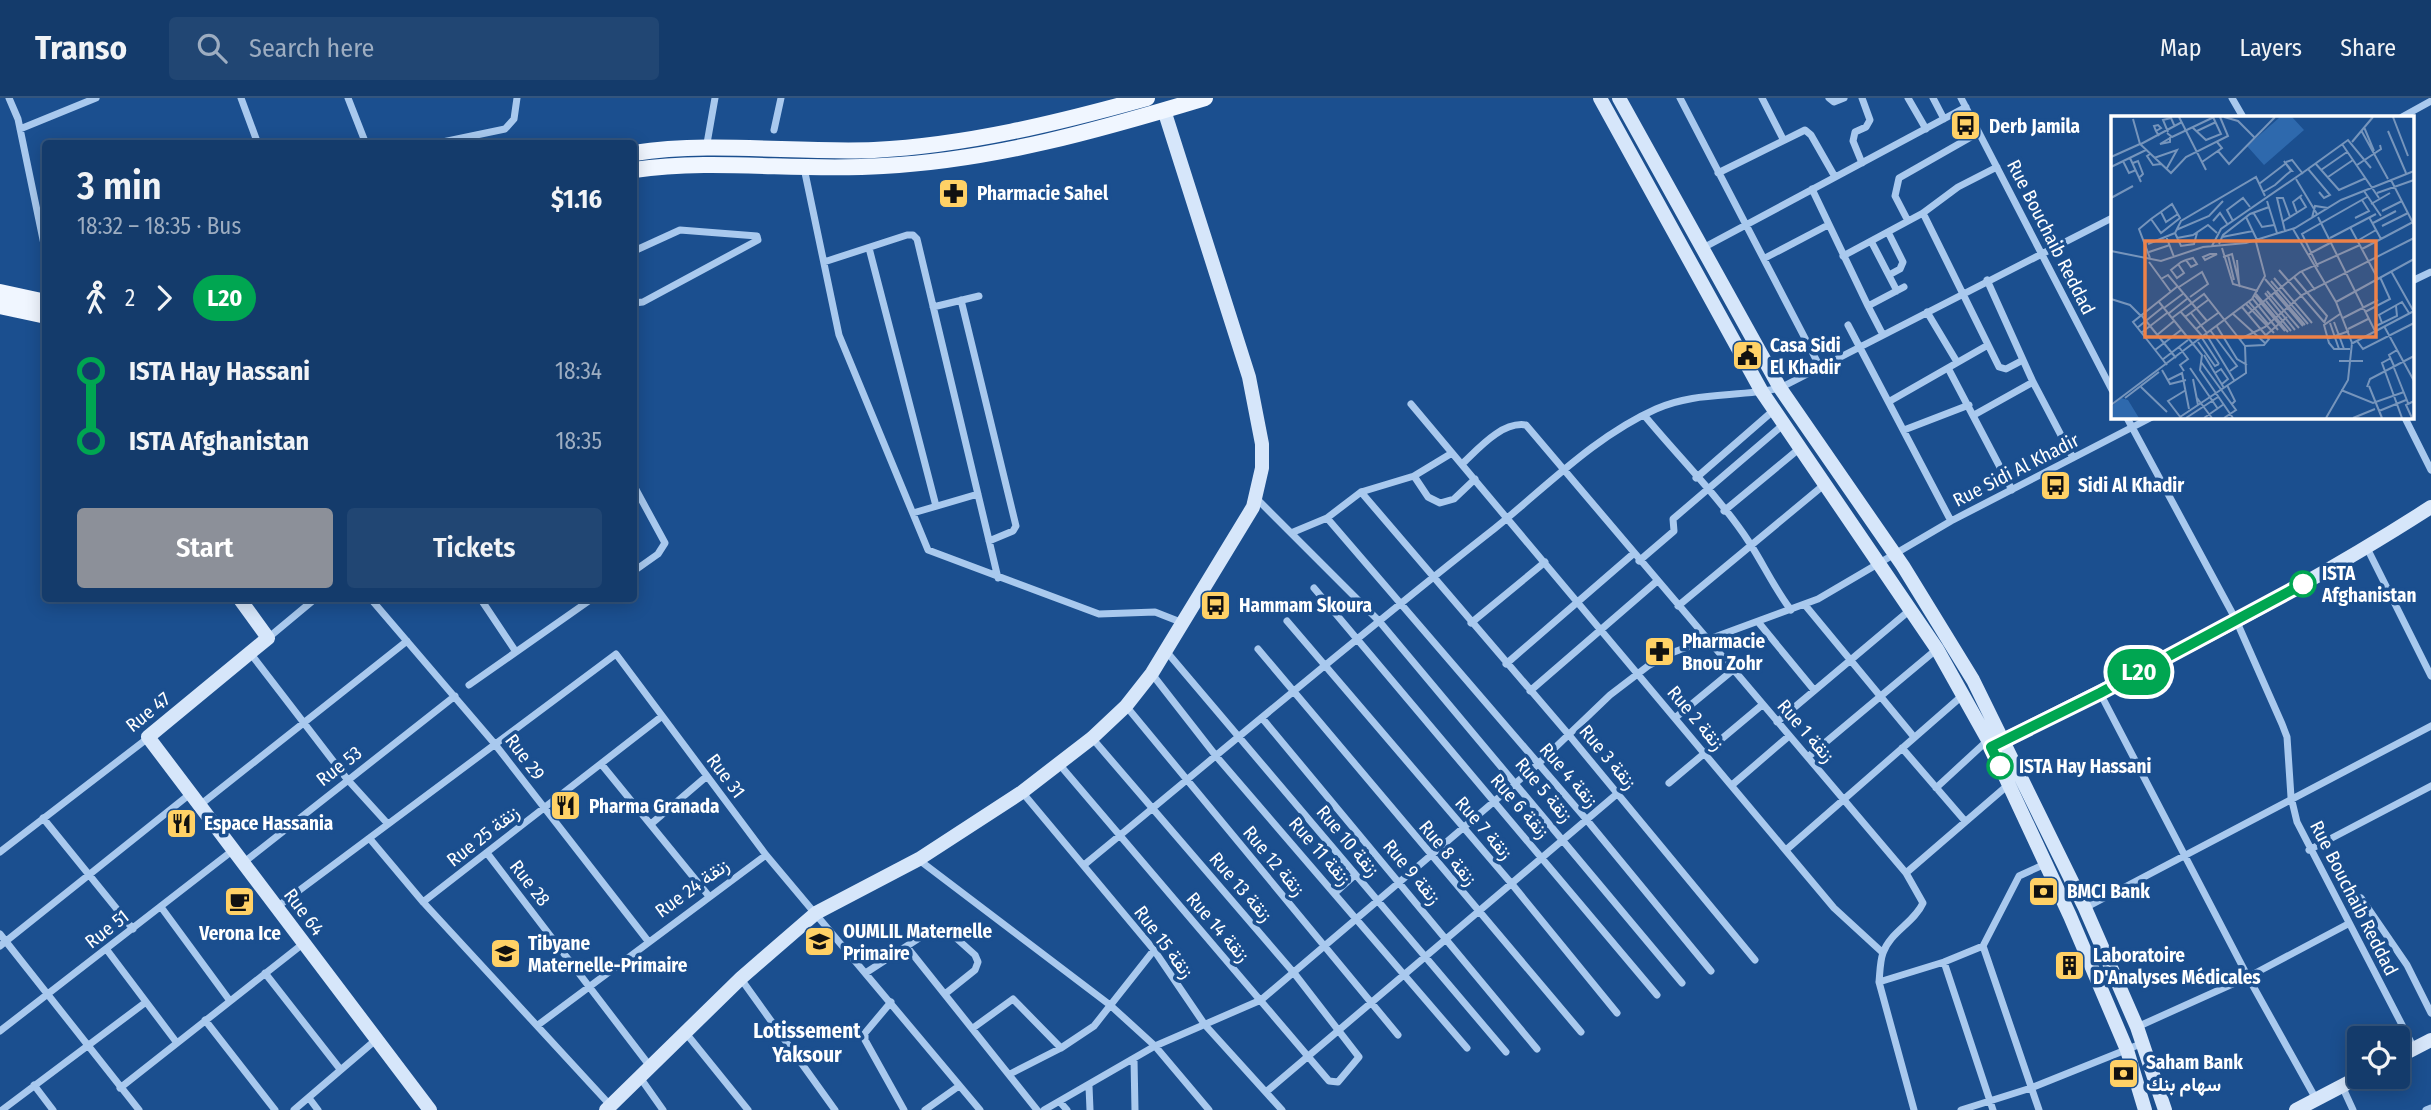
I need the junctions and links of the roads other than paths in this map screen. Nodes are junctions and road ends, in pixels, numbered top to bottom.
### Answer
1 (9, 98) edge
2 (96, 98) edge
3 (241, 98) edge
4 (348, 98) edge
5 (517, 98) edge
6 (715, 98) edge
7 (781, 98) edge
8 (1147, 98) edge
9 (1205, 98) edge
10 (1600, 98) edge
11 (1619, 98) edge
12 (1680, 98) edge
13 (1762, 98) edge
14 (1829, 98) edge
15 (1844, 98) edge
16 (1862, 98) edge
17 (1908, 98) edge
18 (1933, 98) edge
19 (1961, 98) edge
20 (2232, 98) edge
21 (2431, 101) edge
22 (1966, 107) junction
23 (1164, 110) junction
24 (2242, 116) edge
25 (2404, 116) edge
26 (1944, 119) junction
27 (20, 129) junction
28 (1926, 129) junction
29 (774, 130) dead end
30 (1978, 133) junction
31 (1783, 139) junction
32 (256, 140) edge
33 (364, 140) edge
34 (452, 140) edge
35 (706, 149) junction
36 (637, 153) edge
37 (1862, 163) junction
38 (804, 167) junction
39 (1997, 167) junction
40 (637, 170) edge
41 (1718, 173) junction
42 (1835, 177) junction
43 (1812, 189) junction
44 (1923, 213) junction
45 (41, 216) edge
46 (2111, 219) edge
47 (1909, 221) junction
48 (1746, 223) junction
49 (1828, 225) junction
50 (1888, 232) junction
51 (1871, 241) junction
52 (869, 248) junction
53 (1701, 249) junction
54 (637, 250) edge
55 (2041, 254) junction
56 (1843, 256) junction
57 (1765, 258) junction
58 (824, 262) junction
59 (2431, 272) edge
60 (1889, 275) junction
61 (1987, 280) junction
62 (2414, 280) edge
63 (0, 292) edge
64 (1961, 294) junction
65 (979, 296) dead end
66 (961, 300) junction
67 (637, 303) edge
68 (0, 306) edge
69 (1868, 306) junction
70 (933, 307) junction
71 (1927, 312) junction
72 (42, 314) edge
73 (42, 315) edge
74 (1849, 325) dead end
75 (1883, 335) junction
76 (1988, 345) junction
77 (1861, 347) junction
78 (2023, 360) junction
79 (1957, 362) junction
80 (1948, 368) junction
81 (1821, 369) junction
82 (2033, 382) junction
83 (1780, 388) junction
84 (2111, 388) edge
85 (1762, 392) junction
86 (1890, 401) junction
87 (1411, 404) dead end
88 (1969, 405) junction
89 (1774, 410) junction
90 (1644, 415) junction
91 (1974, 415) junction
92 (2127, 418) edge
93 (2151, 418) edge
94 (2405, 418) edge
95 (1784, 424) junction
96 (2132, 429) junction
97 (1905, 430) junction
98 (1800, 447) junction
99 (1452, 453) junction
100 (2073, 458) junction
101 (1462, 464) junction
102 (2431, 470) edge
103 (1565, 472) junction
104 (1413, 475) junction
105 (1696, 478) junction
106 (1475, 479) junction
107 (1826, 484) junction
108 (2012, 490) junction
109 (637, 491) edge
110 (1707, 491) junction
111 (1361, 492) junction
112 (978, 494) junction
113 (1257, 499) junction
114 (936, 506) junction
115 (2431, 507) edge
116 (1724, 511) junction
117 (912, 513) junction
118 (1327, 518) junction
119 (1508, 518) junction
120 (1951, 521) junction
121 (1291, 533) junction
122 (989, 541) junction
123 (1751, 545) junction
124 (2367, 548) junction
125 (1633, 554) junction
126 (1894, 554) junction
127 (1639, 561) junction
128 (1545, 562) junction
129 (1880, 563) junction
130 (637, 568) edge
131 (1432, 577) junction
132 (998, 578) junction
133 (1656, 582) junction
134 (1314, 588) dead end
135 (1578, 601) junction
136 (242, 602) edge
137 (311, 602) edge
138 (374, 602) edge
139 (483, 602) edge
140 (587, 602) edge
141 (1400, 603) junction
142 (1805, 605) junction
143 (1678, 606) junction
144 (1911, 609) junction
145 (1791, 610) junction
146 (2236, 620) junction
147 (1286, 621) dead end
148 (1379, 621) junction
149 (1183, 623) junction
150 (1471, 623) junction
151 (1759, 623) junction
152 (1600, 628) junction
153 (268, 638) junction
154 (1357, 639) junction
155 (407, 640) junction
156 (1707, 641) junction
157 (1258, 649) dead end
158 (1937, 649) junction
159 (1166, 651) junction
160 (516, 652) junction
161 (251, 654) junction
162 (1850, 660) junction
163 (1506, 664) junction
164 (1324, 666) junction
165 (1733, 670) junction
166 (1152, 673) junction
167 (1637, 673) junction
168 (2431, 676) edge
169 (469, 685) dead end
170 (1814, 690) junction
171 (1530, 691) junction
172 (1294, 692) junction
173 (2100, 693) junction
174 (1963, 695) junction
175 (455, 696) junction
176 (1880, 696) junction
177 (1762, 705) junction
178 (1126, 706) junction
179 (661, 717) junction
180 (1262, 718) junction
181 (1675, 718) junction
182 (1777, 722) junction
183 (304, 723) junction
184 (2431, 726) edge
185 (1569, 735) junction
186 (1239, 736) junction
187 (1789, 736) junction
188 (148, 737) junction
189 (1914, 737) junction
190 (1093, 738) junction
191 (2005, 740) junction
192 (494, 743) junction
193 (1989, 743) junction
194 (1902, 748) junction
195 (1706, 754) junction
196 (1216, 755) junction
197 (1808, 757) junction
198 (1059, 764) junction
199 (1538, 764) junction
200 (601, 765) junction
201 (707, 776) junction
202 (347, 779) junction
203 (1186, 780) junction
204 (1516, 782) junction
205 (1669, 783) dead end
206 (1732, 785) junction
207 (2009, 785) junction
208 (2431, 786) edge
209 (1936, 788) junction
210 (1022, 792) junction
211 (1618, 793) junction
212 (2291, 797) junction
213 (1843, 799) junction
214 (195, 800) junction
215 (1494, 801) junction
216 (544, 808) junction
217 (1153, 808) junction
218 (43, 818) junction
219 (1586, 819) junction
220 (1965, 821) junction
221 (387, 823) junction
222 (651, 824) junction
223 (1462, 827) junction
224 (1120, 836) junction
225 (1564, 838) junction
226 (370, 839) junction
227 (1786, 850) junction
228 (2309, 850) junction
229 (232, 851) junction
230 (0, 852) edge
231 (487, 853) junction
232 (766, 855) junction
233 (1430, 855) junction
234 (2185, 855) junction
235 (1542, 857) junction
236 (919, 859) junction
237 (243, 863) junction
238 (2046, 864) junction
239 (1084, 865) junction
240 (1906, 873) junction
241 (92, 874) junction
242 (1355, 875) junction
243 (1399, 882) junction
244 (1511, 883) junction
245 (1335, 893) junction
246 (708, 895) junction
247 (2361, 898) dead end
248 (1377, 901) junction
249 (423, 902) junction
250 (161, 907) junction
251 (277, 908) junction
252 (2085, 908) junction
253 (1476, 911) junction
254 (816, 914) junction
255 (1357, 919) junction
256 (2348, 924) junction
257 (133, 929) junction
258 (0, 934) edge
259 (1447, 937) junction
260 (648, 941) junction
261 (304, 943) junction
262 (3, 944) edge
263 (1325, 946) junction
264 (1983, 946) junction
265 (907, 947) junction
266 (107, 950) junction
267 (1154, 950) junction
268 (1883, 953) junction
269 (1425, 956) junction
270 (1755, 960) dead end
271 (1944, 962) junction
272 (1711, 971) dead end
273 (867, 972) junction
274 (265, 973) junction
275 (1294, 973) junction
276 (1402, 975) junction
277 (2248, 976) junction
278 (741, 978) junction
279 (1879, 982) junction
280 (1682, 983) dead end
281 (589, 986) junction
282 (945, 994) junction
283 (1657, 995) dead end
284 (48, 996) junction
285 (2428, 996) edge
286 (1261, 1000) junction
287 (1370, 1000) junction
288 (230, 1001) junction
289 (146, 1002) junction
290 (891, 1002) junction
291 (1110, 1005) junction
292 (1617, 1013) dead end
293 (2431, 1013) edge
294 (205, 1020) junction
295 (538, 1025) junction
296 (1205, 1025) junction
297 (2137, 1027) junction
298 (972, 1028) junction
299 (1338, 1029) junction
300 (0, 1031) edge
301 (684, 1031) junction
302 (1581, 1032) dead end
303 (1398, 1035) dead end
304 (378, 1038) junction
305 (2431, 1040) edge
306 (177, 1043) junction
307 (2143, 1043) junction
308 (1155, 1046) junction
309 (89, 1047) junction
310 (1061, 1048) junction
311 (1467, 1048) dead end
312 (2414, 1048) junction
313 (1537, 1049) dead end
314 (2127, 1050) junction
315 (2410, 1050) edge
316 (1506, 1052) dead end
317 (1307, 1055) junction
318 (1135, 1059) junction
319 (1358, 1062) joint
320 (340, 1069) junction
321 (644, 1070) junction
322 (1010, 1074) junction
323 (2347, 1083) edge
324 (34, 1085) junction
325 (959, 1086) junction
326 (1089, 1086) junction
327 (2342, 1086) junction
328 (120, 1088) junction
329 (2031, 1088) junction
330 (1266, 1092) junction
331 (309, 1098) junction
332 (2316, 1100) junction
333 (1990, 1101) junction
334 (1060, 1102) junction
335 (608, 1108) edge
336 (832, 1109) edge
337 (2, 1110) edge
338 (54, 1110) edge
339 (139, 1110) edge
340 (275, 1110) edge
341 (294, 1110) edge
342 (318, 1110) edge
343 (430, 1110) edge
344 (663, 1110) edge
345 (748, 1110) edge
346 (904, 1110) edge
347 (925, 1110) edge
348 (980, 1110) edge
349 (1037, 1110) edge
350 (1044, 1110) edge
351 (1067, 1110) edge
352 (1090, 1110) edge
353 (1135, 1110) edge
354 (1209, 1110) edge
355 (1282, 1110) edge
356 (1914, 1110) edge
357 (1961, 1110) edge
358 (1993, 1110) edge
359 (2039, 1110) edge
360 (2145, 1110) edge
361 (2165, 1110) edge
362 (2296, 1110) edge
363 (2353, 1110) edge

1 - 27 street
2 - 27 street
3 - 32 street
4 - 33 street
5 - 34 street
6 - 35 street
7 - 29 street
8 - 35 main road
9 - 23 main road
10 - 85 street
11 - 53 street
12 - 41 street
13 - 31 street
14 - 15 street
16 - 37 street
17 - 28 street
18 - 26 street
19 - 22 street, Rue Bouchaib Reddad
20 - 24 street
21 - 25 street
22 - 26 street
22 - 30 street, Rue Bouchaib Reddad
23 - 38 main road
23 - 113 street
26 - 28 street
27 - 45 street
28 - 37 street
30 - 39 street, Rue Bouchaib Reddad
30 - 47 street
31 - 41 street
31 - 42 street
35 - 36 main road
37 - 42 street
38 - 40 main road
38 - 58 street
39 - 44 street
39 - 55 street, Rue Bouchaib Reddad
41 - 48 street
42 - 43 street
43 - 48 street
43 - 49 street
44 - 47 street
44 - 64 street
46 - 55 street
47 - 50 street
48 - 53 street
48 - 57 street
49 - 56 street
49 - 57 street
50 - 51 street
50 - 60 street
51 - 56 street
51 - 60 street
52 - 58 street
52 - 70 street
52 - 114 street
53 - 83 street
54 - 67 street
55 - 61 street
55 - 84 street, Rue Bouchaib Reddad
56 - 69 street
57 - 81 street
58 - 117 street
59 - 62 street
60 - 69 street
61 - 64 street
61 - 78 street
63 - 72 main road
64 - 71 street
64 - 76 street
65 - 66 street
66 - 70 street
66 - 122 street
68 - 73 main road
69 - 75 street
70 - 112 street
71 - 75 street
71 - 79 street
74 - 77 street
75 - 77 street
76 - 78 street
76 - 79 street
77 - 81 street
77 - 86 street
78 - 82 street
79 - 80 street
80 - 86 street
80 - 88 street
81 - 83 street
82 - 91 street
82 - 100 street
83 - 85 street
83 - 126 street
85 - 89 street
85 - 90 street
86 - 97 street
87 - 99 street, Rue 2 زنقة
88 - 91 street
88 - 97 street
89 - 95 street
89 - 105 street
90 - 103 street
90 - 105 street
91 - 108 street
92 - 96 street, Rue Bouchaib Reddad
93 - 96 street, Rue Sidi Al Khadir
94 - 102 street
95 - 98 street
95 - 110 street
96 - 100 street, Rue Sidi Al Khadir
96 - 146 street, Rue Bouchaib Reddad
97 - 120 street
98 - 107 street
98 - 116 street
99 - 101 street, Rue 2 زنقة
99 - 104 street
100 - 108 street, Rue Sidi Al Khadir
101 - 103 street, Rue 1 زنقة
101 - 106 street, Rue 2 زنقة
103 - 119 street
103 - 125 street, Rue 1 زنقة
104 - 106 street
104 - 111 street
105 - 110 street
106 - 119 street, Rue 2 زنقة
107 - 123 street
107 - 129 street
108 - 120 street, Rue Sidi Al Khadir
109 - 130 street
110 - 116 street
110 - 127 street
111 - 118 street
111 - 131 street, Rue 3 زنقة
112 - 114 street
112 - 122 street
113 - 121 street, Rue 5 زنقة
113 - 149 street
114 - 117 street
115 - 124 street
116 - 123 street
117 - 132 street
118 - 121 street
118 - 141 street, Rue 4 زنقة
119 - 128 street, Rue 2 زنقة
119 - 131 street
120 - 126 street, Rue Sidi Al Khadir
121 - 148 street, Rue 5 زنقة
122 - 132 street
123 - 143 street
123 - 145 street
124 - 146 street
124 - 168 street
125 - 127 street, Rue 1 زنقة
125 - 135 street
126 - 129 street, Rue Sidi Al Khadir
126 - 191 street
127 - 133 street, Rue 1 زنقة
128 - 135 street, Rue 2 زنقة
128 - 150 street
129 - 142 street, Rue Sidi Al Khadir
129 - 144 street
131 - 141 street
131 - 150 street, Rue 3 زنقة
132 - 149 street
133 - 143 street, Rue 1 زنقة
133 - 152 street
134 - 154 street, Rue 6 زنقة
135 - 152 street, Rue 2 زنقة
135 - 163 street
136 - 153 street
137 - 153 street, Rue 47
138 - 155 street, Rue 29
139 - 160 street
140 - 160 street
141 - 148 street
141 - 199 street, Rue 4 زنقة
142 - 145 street, Rue Sidi Al Khadir
142 - 162 street
143 - 156 street, Rue 1 زنقة
144 - 158 street
144 - 162 street
145 - 151 street, Rue Sidi Al Khadir
146 - 173 street
146 - 212 street, Rue Bouchaib Reddad
147 - 164 street, Rue 7 زنقة
148 - 154 street
148 - 204 street, Rue 5 زنقة
149 - 159 street
150 - 163 street, Rue 3 زنقة
151 - 156 street, Rue Sidi Al Khadir
151 - 170 street
152 - 167 street, Rue 2 زنقة
152 - 171 street
153 - 161 street, Rue 47
154 - 164 street
154 - 215 street, Rue 6 زنقة
155 - 175 street, Rue 29
155 - 183 street
156 - 165 street, Rue 1 زنقة
156 - 167 street, Rue Sidi Al Khadir
157 - 172 street, Rue 8 زنقة
158 - 174 street
158 - 176 street
159 - 166 street
159 - 186 street, Rue 10 زنقة
160 - 169 street
161 - 183 street
161 - 188 street, Rue 47
162 - 170 street
162 - 176 street
163 - 171 street, Rue 3 زنقة
164 - 172 street
164 - 223 street, Rue 7 زنقة
165 - 177 street, Rue 1 زنقة
165 - 181 street
166 - 178 street
166 - 196 street, Rue 11 زنقة
167 - 181 street, Rue 2 زنقة
167 - 185 street, Rue Sidi Al Khadir
170 - 182 street
171 - 185 street, Rue 3 زنقة
172 - 180 street
172 - 233 street, Rue 8 زنقة
173 - 191 street
173 - 234 street
174 - 189 street
174 - 193 street
175 - 192 street, Rue 29
175 - 202 street, Rue 53
176 - 189 street
176 - 197 street
177 - 182 street, Rue 1 زنقة
177 - 195 street
178 - 190 street
178 - 203 street, Rue 12 زنقة
179 - 192 street, Rue 31
179 - 200 street, Rue 25 زنقة
179 - 201 street, Rue 31
180 - 186 street
180 - 243 street, Rue 9 زنقة
181 - 195 street, Rue 2 زنقة
182 - 187 street, Rue 1 زنقة
183 - 202 street
183 - 214 street
184 - 212 street
185 - 199 street, Rue Sidi Al Khadir
185 - 211 street, Rue 3 زنقة
186 - 196 street
186 - 242 street, Rue 10 زنقة
187 - 197 street, Rue 1 زنقة
187 - 206 street
188 - 214 street, Rue 64
188 - 218 street, Rue 47
189 - 194 street
190 - 198 street
190 - 217 street, Rue 13 زنقة
191 - 193 street
191 - 252 street
192 - 216 street, Rue 29
192 - 221 street
193 - 207 street
193 - 209 street
194 - 209 street
194 - 213 street
195 - 205 street
195 - 206 street, Rue 2 زنقة
196 - 203 street
196 - 245 street, Rue 11 زنقة
197 - 213 street, Rue 1 زنقة
198 - 210 street
198 - 224 street, Rue 14 زنقة
199 - 204 street, Rue Sidi Al Khadir
199 - 219 street, Rue 4 زنقة
200 - 216 street, Rue 25 زنقة
200 - 222 street
201 - 222 street
201 - 232 street, Rue 31
202 - 221 street
202 - 237 street, Rue 53
203 - 217 street
203 - 263 street, Rue 12 زنقة
204 - 215 street, Rue Sidi Al Khadir
204 - 225 street, Rue 5 زنقة
206 - 227 street, Rue 2 زنقة
207 - 220 street
207 - 238 street
208 - 228 street
209 - 220 street
210 - 236 street
210 - 239 street, Rue 15 زنقة
211 - 219 street
211 - 270 street, Rue 3 زنقة
212 - 228 street, Rue Bouchaib Reddad
212 - 234 street
213 - 227 street
213 - 240 street, Rue 1 زنقة
214 - 229 street, Rue 64
214 - 241 street
215 - 223 street, Rue Sidi Al Khadir
215 - 235 street, Rue 6 زنقة
216 - 231 street, Rue 25 زنقة
216 - 260 street, Rue 29
217 - 224 street
217 - 275 street, Rue 13 زنقة
218 - 230 street, Rue 47
218 - 241 street
219 - 225 street
219 - 272 street, Rue 4 زنقة
220 - 240 street
221 - 226 street
222 - 246 street
223 - 233 street, Rue Sidi Al Khadir
223 - 244 street, Rue 7 زنقة
224 - 239 street
224 - 286 street, Rue 14 زنقة
225 - 235 street
225 - 280 street, Rue 5 زنقة
226 - 249 street
226 - 251 street
227 - 268 street, Rue 2 زنقة
228 - 256 street, Rue Bouchaib Reddad
229 - 237 street, Rue 64
229 - 250 street, Rue 51
231 - 249 street, Rue 25 زنقة
231 - 281 street, Rue 28
232 - 246 street, Rue 24 زنقة
232 - 254 street, Rue 31
233 - 243 street, Rue Sidi Al Khadir
233 - 253 street, Rue 8 زنقة
234 - 252 street
234 - 277 street
235 - 244 street
235 - 283 street, Rue 6 زنقة
236 - 254 street
236 - 291 street
237 - 251 street, Rue 64
238 - 264 street
238 - 314 street
239 - 267 street, Rue 15 زنقة
240 - 268 street, Rue 1 زنقة
241 - 257 street
241 - 262 street
242 - 245 street
242 - 248 street, Rue 10 زنقة
243 - 248 street, Rue Sidi Al Khadir
243 - 259 street, Rue 9 زنقة
244 - 253 street
244 - 292 street, Rue 7 زنقة
245 - 255 street, Rue 11 زنقة
246 - 260 street, Rue 24 زنقة
247 - 285 street
248 - 255 street, Rue Sidi Al Khadir
248 - 269 street, Rue 10 زنقة
249 - 295 street
250 - 257 street, Rue 51
250 - 288 street
251 - 261 street, Rue 64
252 - 297 street
253 - 259 street
253 - 302 street, Rue 8 زنقة
254 - 273 street
254 - 278 street
255 - 263 street, Rue Sidi Al Khadir
255 - 276 street, Rue 11 زنقة
256 - 277 street
256 - 312 street, Rue Bouchaib Reddad
257 - 266 street, Rue 51
258 - 262 street
259 - 269 street
259 - 313 street, Rue 9 زنقة
260 - 281 street, Rue 24 زنقة
261 - 274 street
261 - 304 street, Rue 64
262 - 284 street
263 - 275 street, Rue Sidi Al Khadir
263 - 287 street, Rue 12 زنقة
264 - 271 street
264 - 329 street
265 - 273 street
265 - 282 street
265 - 282 street
266 - 284 street, Rue 51
266 - 289 street
267 - 291 street
267 - 296 street, Rue 15 زنقة
268 - 279 street
269 - 276 street
269 - 316 street, Rue 10 زنقة
271 - 279 street
271 - 333 street
273 - 290 street
274 - 288 street
274 - 320 street
275 - 286 street, Rue Sidi Al Khadir
275 - 299 street, Rue 13 زنقة
276 - 287 street
276 - 311 street, Rue 11 زنقة
277 - 297 street
277 - 332 street
278 - 301 street
278 - 336 street
279 - 356 street
281 - 295 street, Rue 24 زنقة
281 - 321 street, Rue 28
282 - 298 street
284 - 300 street, Rue 51
284 - 309 street
285 - 293 street
286 - 296 street, Rue Sidi Al Khadir
286 - 317 street, Rue 14 زنقة
287 - 299 street
287 - 303 street, Rue 12 زنقة
288 - 294 street
289 - 306 street
289 - 309 street
290 - 325 street
290 - 346 street
291 - 308 street
291 - 310 street
294 - 306 street
294 - 340 street
295 - 335 street
296 - 308 street, Rue Sidi Al Khadir
296 - 330 street, Rue 15 زنقة
297 - 307 street
298 - 310 street
298 - 322 street
299 - 317 street
299 - 319 street, Rue 13 زنقة
301 - 321 street
301 - 345 street
304 - 320 street
304 - 343 street, Rue 64
305 - 312 street
306 - 328 street
307 - 314 street
307 - 361 street
308 - 318 street, Rue Sidi Al Khadir
308 - 354 street
309 - 324 street
309 - 328 street
310 - 322 street
312 - 315 street
314 - 329 street
314 - 360 street
317 - 319 street, Rue 14 زنقة
317 - 330 street
318 - 326 street, Rue Sidi Al Khadir
318 - 353 street
320 - 331 street
321 - 335 street
321 - 344 street, Rue 28
322 - 349 street
323 - 327 street
324 - 337 street
324 - 338 street
325 - 347 street
325 - 348 street
326 - 334 street, Rue Sidi Al Khadir
326 - 352 street
327 - 332 street
327 - 363 street
328 - 339 street
329 - 333 street
329 - 359 street
330 - 355 street, Rue 15 زنقة
331 - 341 street
331 - 342 street
332 - 362 street
333 - 357 street
333 - 358 street
334 - 350 street, Rue Sidi Al Khadir
334 - 351 street

